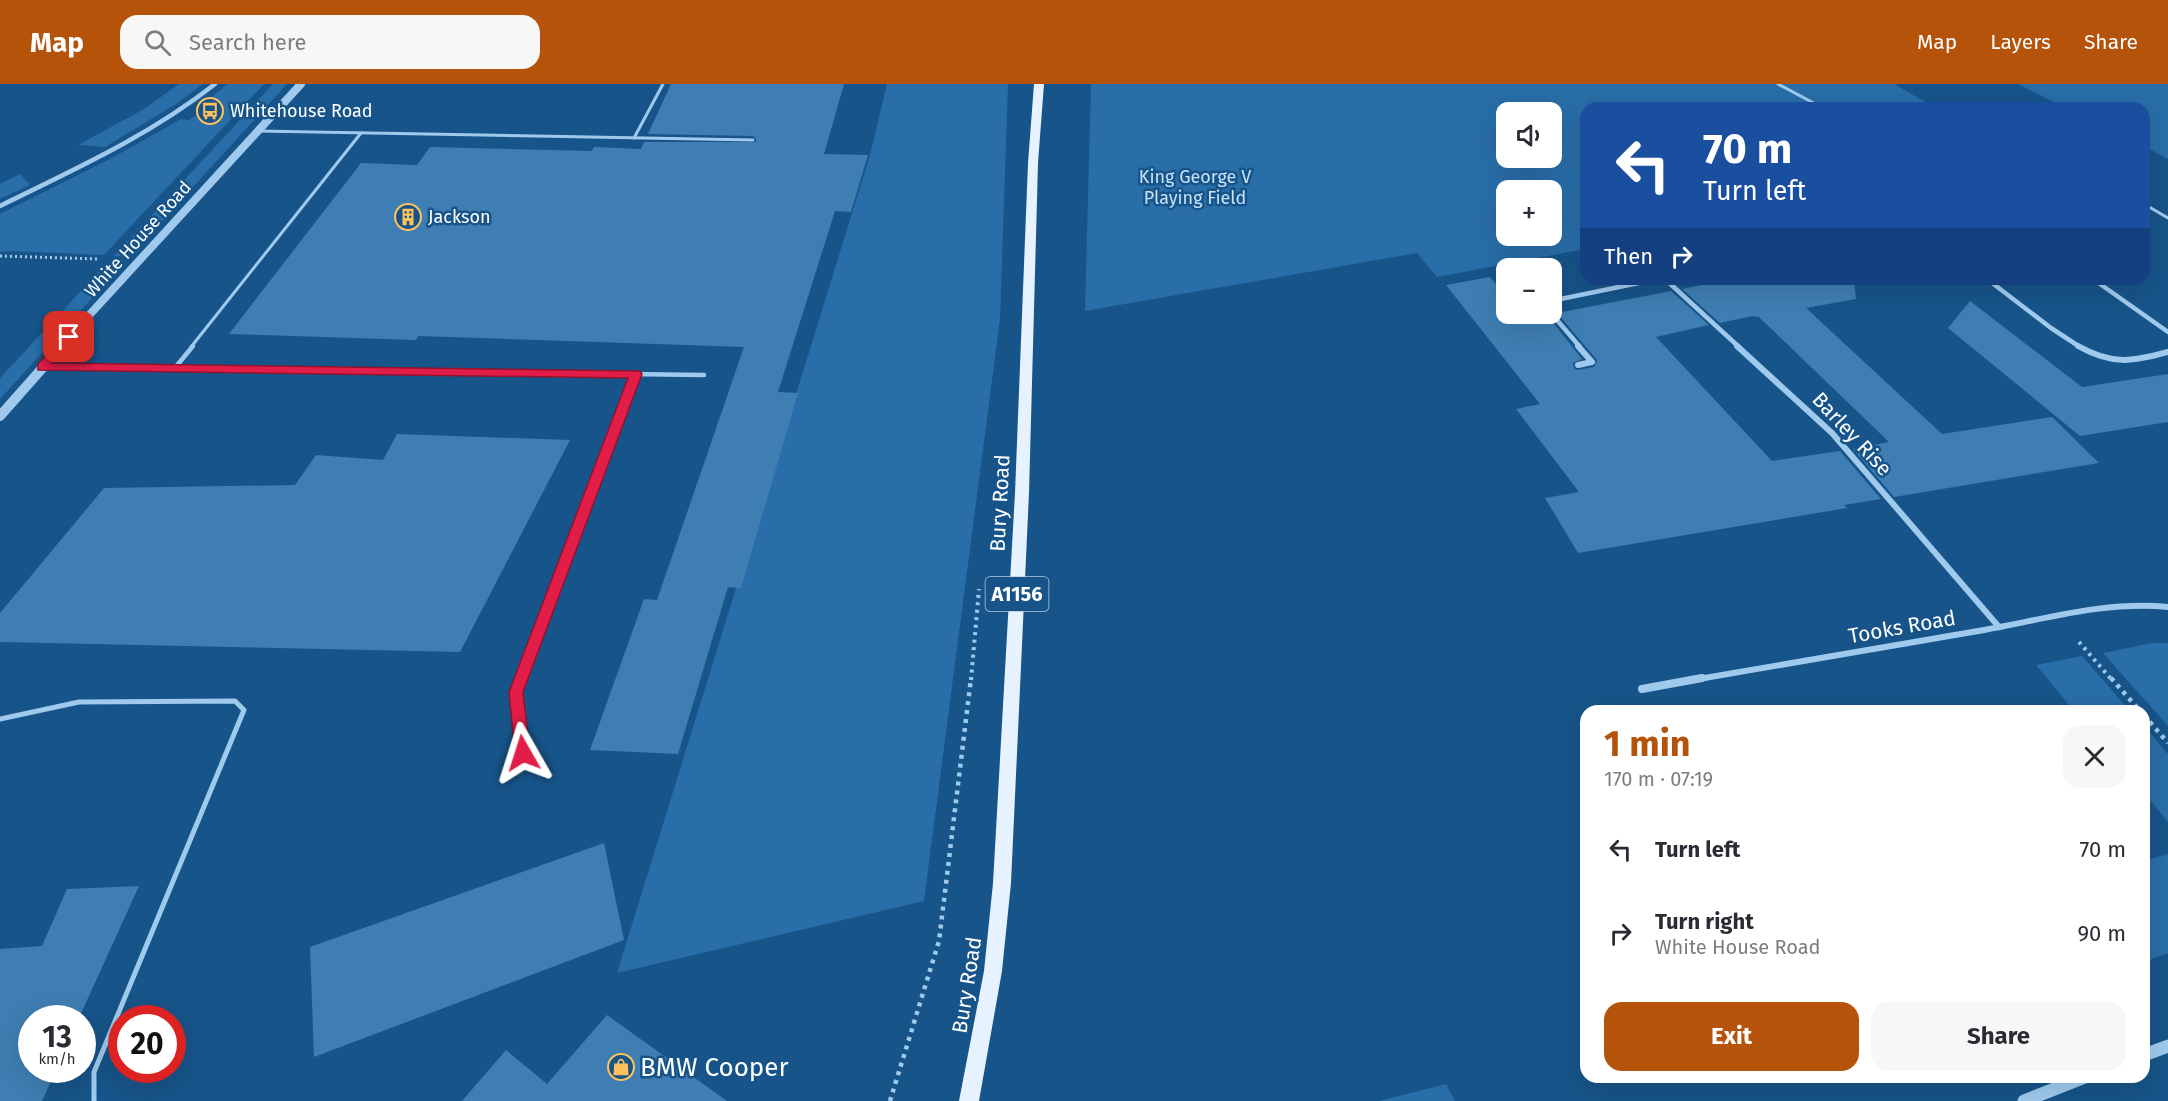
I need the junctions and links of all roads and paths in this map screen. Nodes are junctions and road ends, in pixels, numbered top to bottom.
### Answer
1 (214, 84) edge
2 (301, 84) edge
3 (663, 84) edge
4 (1039, 84) edge
5 (1779, 84) edge
6 (1812, 102) edge
7 (257, 131) junction
8 (361, 133) junction
9 (634, 138) junction
10 (753, 140) dead end
11 (0, 206) edge
12 (2150, 208) edge
13 (2168, 218) edge
14 (0, 256) edge
15 (139, 261) junction
16 (1629, 285) edge
17 (1671, 285) edge
18 (1996, 285) edge
19 (2101, 285) edge
20 (1562, 299) edge
21 (1560, 324) edge
22 (2168, 332) edge
23 (2168, 352) edge
24 (1578, 365) dead end
25 (42, 367) junction
26 (174, 369) junction
27 (636, 374) junction
28 (704, 375) dead end
29 (0, 416) edge
30 (980, 581) dead end
31 (2168, 607) edge
32 (2055, 614) junction
33 (1999, 627) junction
34 (1641, 689) dead end
35 (2135, 705) edge
36 (0, 719) edge
37 (2150, 722) edge
38 (2168, 743) edge
39 (523, 753) dead end
40 (2168, 1046) edge
41 (2150, 1053) edge
42 (2070, 1083) edge
43 (94, 1101) edge
44 (890, 1101) edge
45 (969, 1101) edge
46 (2024, 1101) edge

1 - 11 street
2 - 7 street, White House Road
3 - 9 lane
4 - 45 main road, Bury Road / A1156
5 - 6 lane
7 - 8 lane
7 - 15 street, White House Road
8 - 9 lane
8 - 26 lane
9 - 10 lane
12 - 13 lane
14 - 15 path
15 - 25 street, White House Road
16 - 20 street
17 - 33 street, Barley Rise
18 - 23 street
19 - 22 street
21 - 24 street
25 - 26 lane
25 - 29 street, White House Road
26 - 27 lane
27 - 28 lane
27 - 39 lane
30 - 44 path
31 - 32 street, Tooks Road
32 - 33 street, Tooks Road
32 - 35 path
33 - 34 street, Tooks Road
36 - 43 lane
37 - 38 path
40 - 41 street
42 - 46 street

